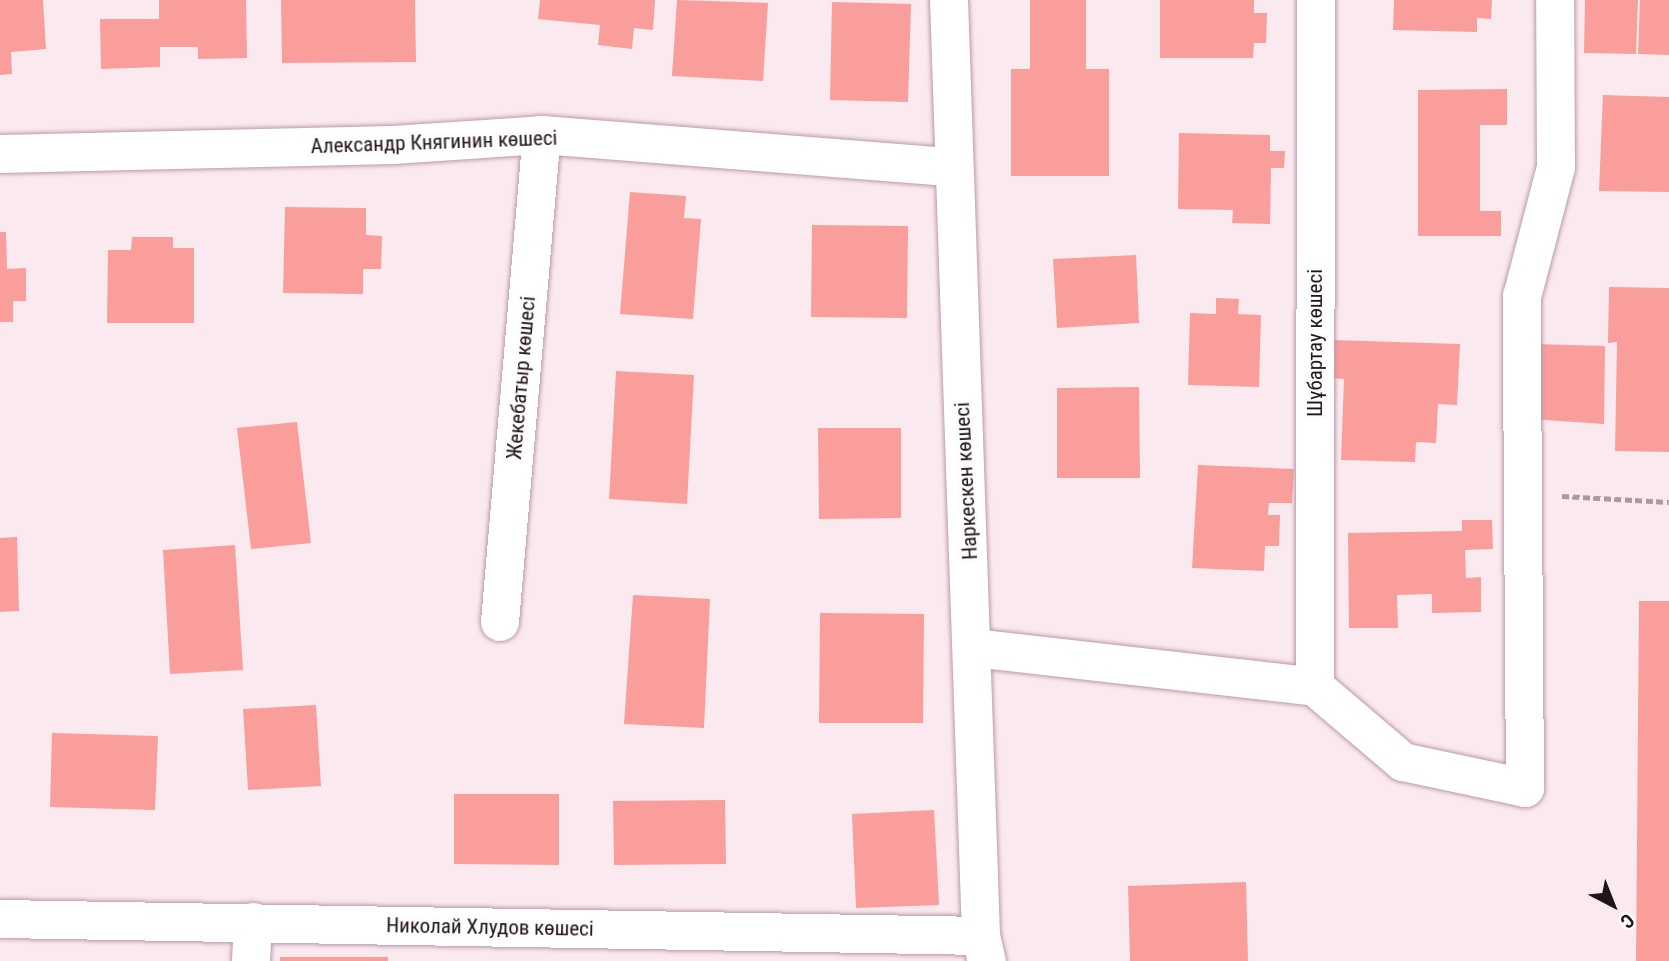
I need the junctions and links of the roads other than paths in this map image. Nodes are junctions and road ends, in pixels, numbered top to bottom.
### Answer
1 (949, 0) edge
2 (1316, 0) edge
3 (1555, 0) edge
4 (542, 135) junction
5 (0, 154) edge
6 (952, 167) junction
7 (500, 622) dead end
8 (974, 648) junction
9 (1315, 687) junction
10 (0, 919) edge
11 (253, 922) junction
12 (984, 949) edge
13 (251, 961) edge

1 - 6 street, Наркескен көшесі
2 - 9 street, Шұбартау көшесі
3 - 9 street
4 - 5 street, Александр Княгинин көшесі
4 - 6 street, Александр Княгинин көшесі
4 - 7 street, Жекебатыр көшесі
6 - 8 street, Наркескен көшесі
8 - 9 street
8 - 12 street, Наркескен көшесі
10 - 11 street, Николай Хлудов көшесі
11 - 12 street, Николай Хлудов көшесі
11 - 13 street

